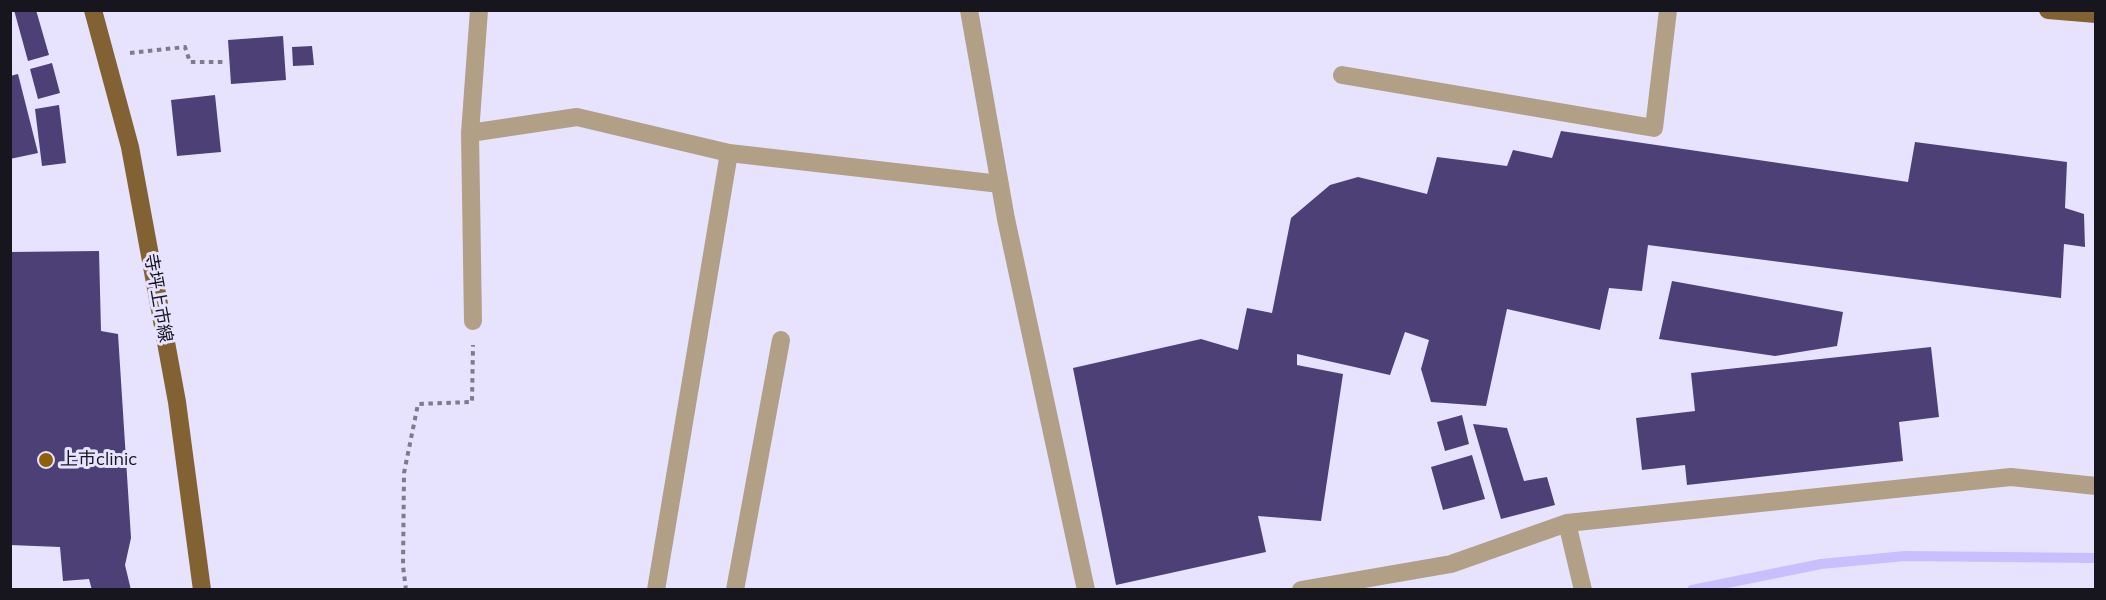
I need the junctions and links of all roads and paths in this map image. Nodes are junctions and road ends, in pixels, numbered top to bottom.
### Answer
1 (93, 10) edge
2 (479, 10) edge
3 (969, 10) edge
4 (1668, 10) edge
5 (2048, 10) edge
6 (2096, 14) edge
7 (105, 55) junction
8 (223, 62) dead end
9 (1342, 75) dead end
10 (470, 133) junction
11 (729, 153) junction
12 (1000, 184) junction
13 (473, 321) joint
14 (781, 340) dead end
15 (2096, 486) edge
16 (1567, 523) junction
17 (201, 590) edge
18 (406, 590) edge
19 (656, 590) edge
20 (735, 590) edge
21 (1086, 590) edge
22 (1301, 590) edge
23 (1583, 590) edge

1 - 7 main road, 寺坪上市線
2 - 10 street
3 - 12 street
4 - 9 street
5 - 6 main road
7 - 8 path
7 - 17 main road, 寺坪上市線
10 - 11 street
10 - 13 street
11 - 12 street
11 - 19 street
12 - 21 street
13 - 18 path
14 - 20 street
15 - 16 street
16 - 22 street
16 - 23 street

